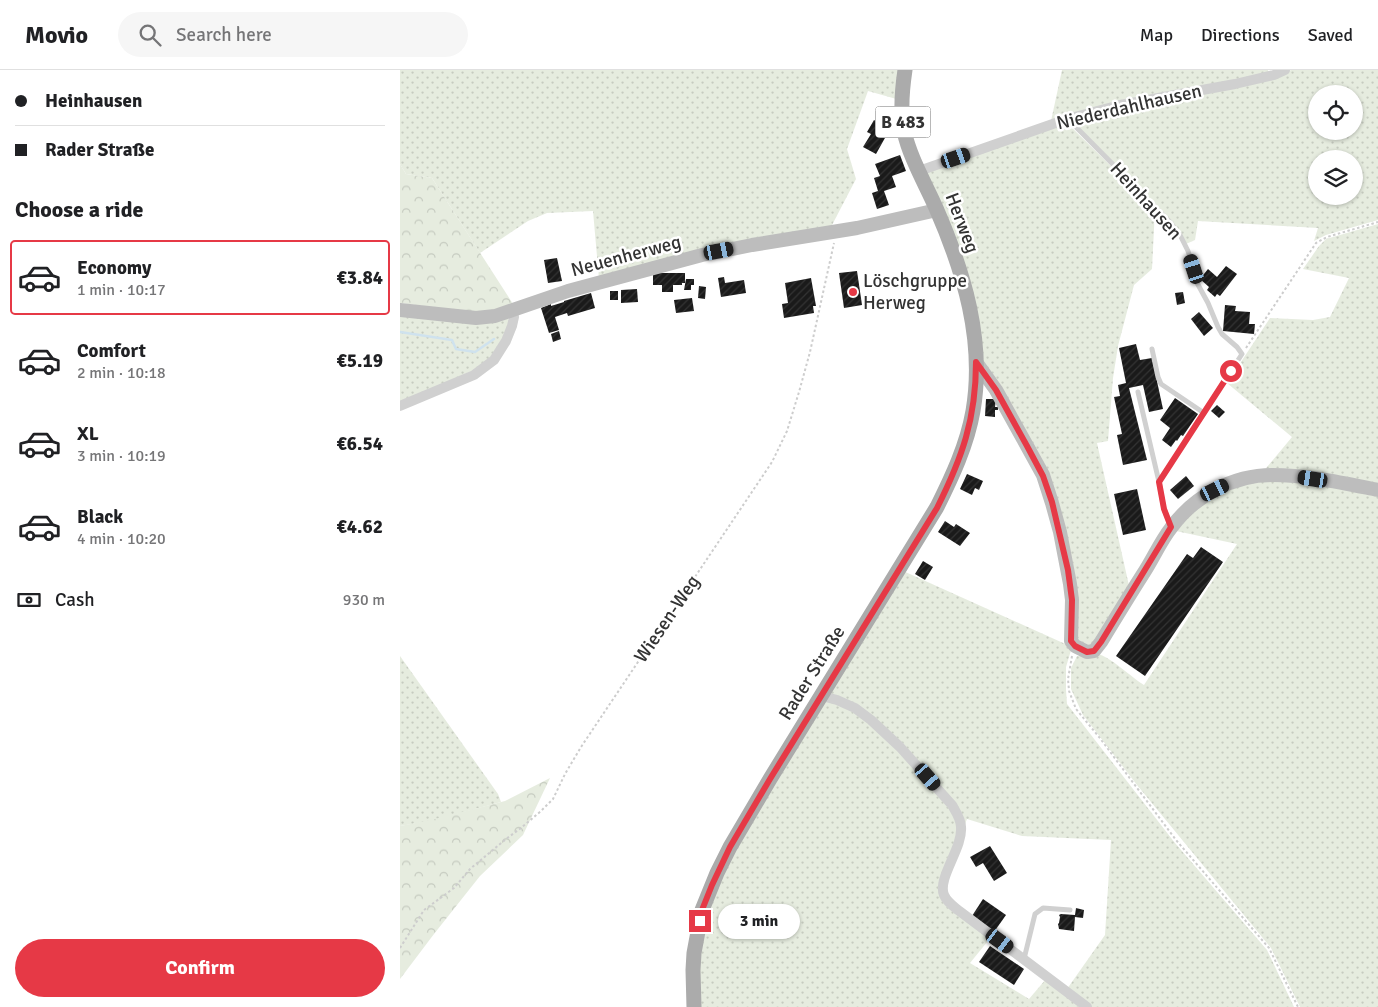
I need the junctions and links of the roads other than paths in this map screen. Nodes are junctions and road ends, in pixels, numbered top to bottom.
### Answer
1 (905, 70) edge
2 (1285, 70) edge
3 (1067, 119) junction
4 (919, 172) junction
5 (937, 210) junction
6 (400, 310) edge
7 (513, 311) junction
8 (1152, 349) dead end
9 (976, 362) junction
10 (1138, 392) dead end
11 (400, 406) edge
12 (1204, 413) junction
13 (1159, 482) junction
14 (1378, 490) edge
15 (1171, 527) junction
16 (822, 696) junction
17 (1070, 910) dead end
18 (1024, 959) junction
19 (694, 1007) edge
20 (1087, 1007) edge

1 - 4 main road, Herweg / B 483
2 - 3 street, Niederdahlhausen
3 - 4 street, Niederdahlhausen
3 - 12 lane, Heinhausen
4 - 5 main road, Herweg / B 483
5 - 7 street, Neuenherweg
5 - 9 main road, Herweg / B 483
6 - 7 street, Neuenherweg
7 - 11 street
8 - 12 lane
9 - 15 street
9 - 16 main road, Rader Straße / B 483
10 - 13 lane
12 - 13 lane
13 - 15 lane
14 - 15 street
16 - 18 street
16 - 19 main road, Rader Straße / B 483
17 - 18 lane
18 - 20 street

